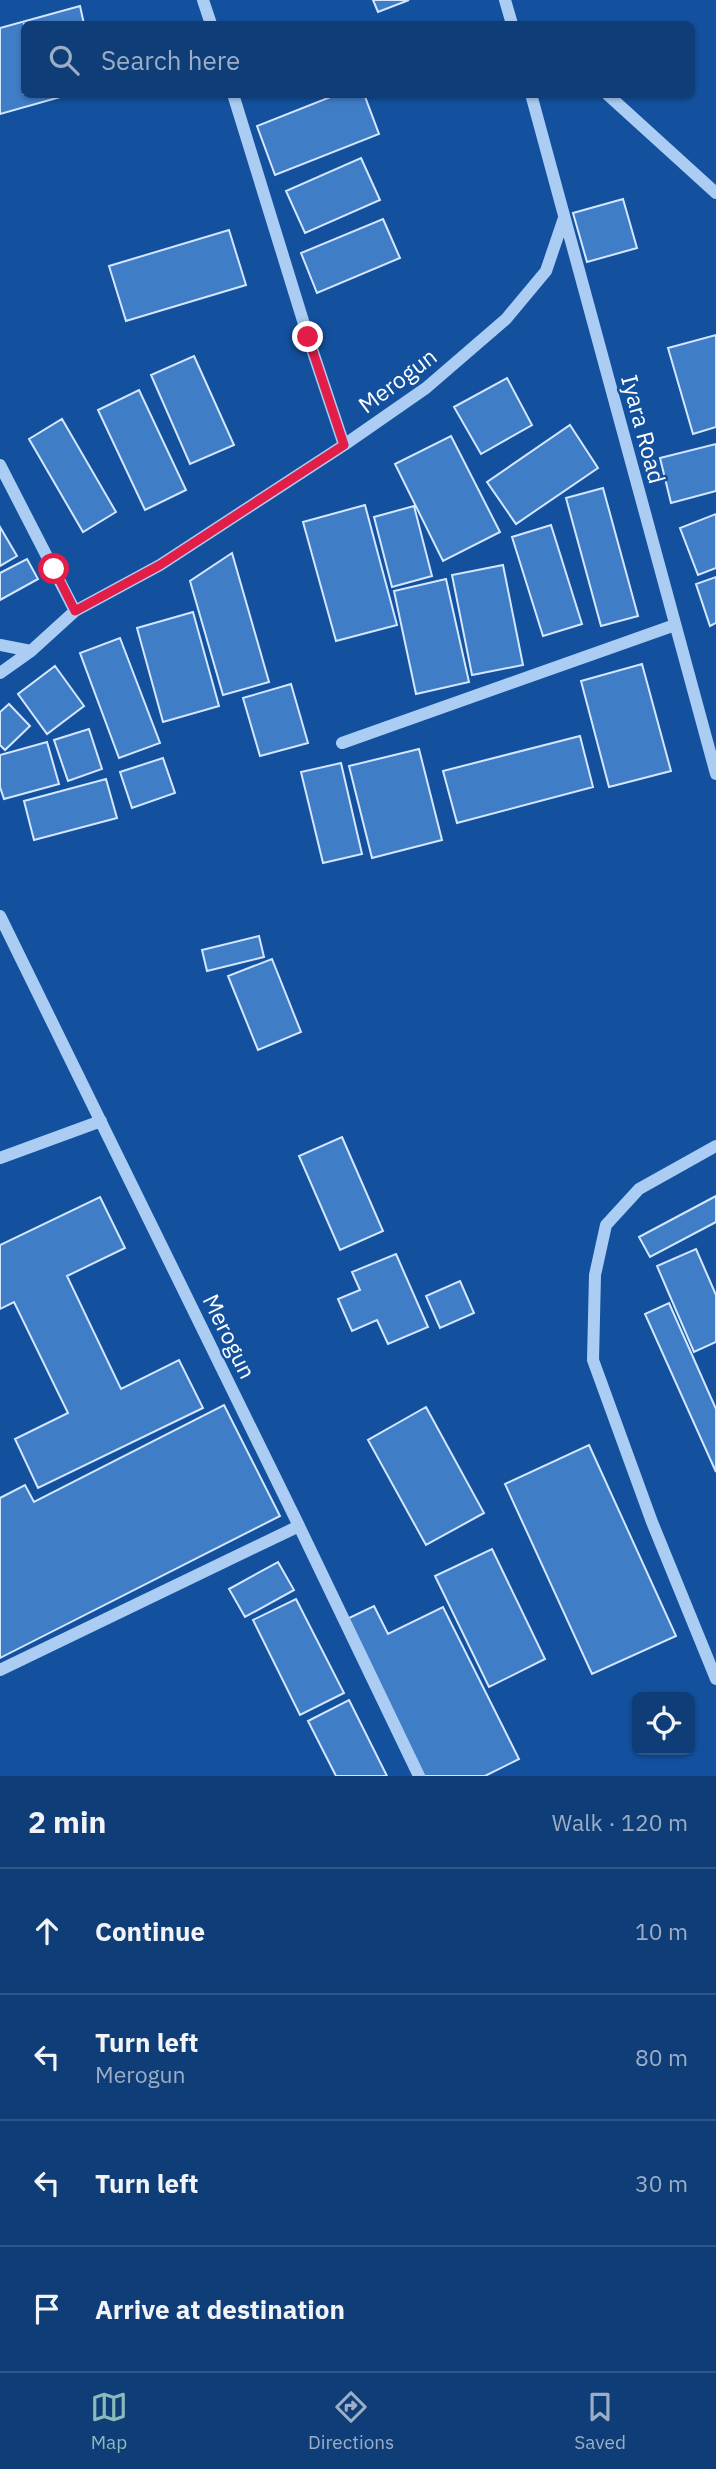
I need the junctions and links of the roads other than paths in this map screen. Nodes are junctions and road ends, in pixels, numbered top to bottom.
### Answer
1 (203, 0) edge
2 (505, 0) edge
3 (210, 21) edge
4 (511, 21) edge
5 (234, 98) edge
6 (532, 98) edge
7 (611, 98) edge
8 (716, 194) edge
9 (564, 218) junction
10 (344, 445) junction
11 (0, 465) edge
12 (75, 611) junction
13 (675, 625) junction
14 (0, 645) edge
15 (31, 651) junction
16 (0, 673) edge
17 (342, 743) dead end
18 (716, 774) edge
19 (0, 916) edge
20 (101, 1121) junction
21 (716, 1146) edge
22 (0, 1158) edge
23 (299, 1525) junction
24 (0, 1670) edge
25 (716, 1679) edge
26 (419, 1776) edge

1 - 3 street
2 - 4 street
5 - 10 street
6 - 9 street, Iyara Road
7 - 8 street
9 - 10 street, Merogun
9 - 13 street, Iyara Road
10 - 12 street, Merogun
11 - 12 street
12 - 15 street, Merogun
13 - 17 street
13 - 18 street, Iyara Road
14 - 15 street
15 - 16 street, Merogun
19 - 20 street, Merogun
20 - 22 street
20 - 23 street, Merogun
21 - 25 street
23 - 24 street
23 - 26 street, Merogun

